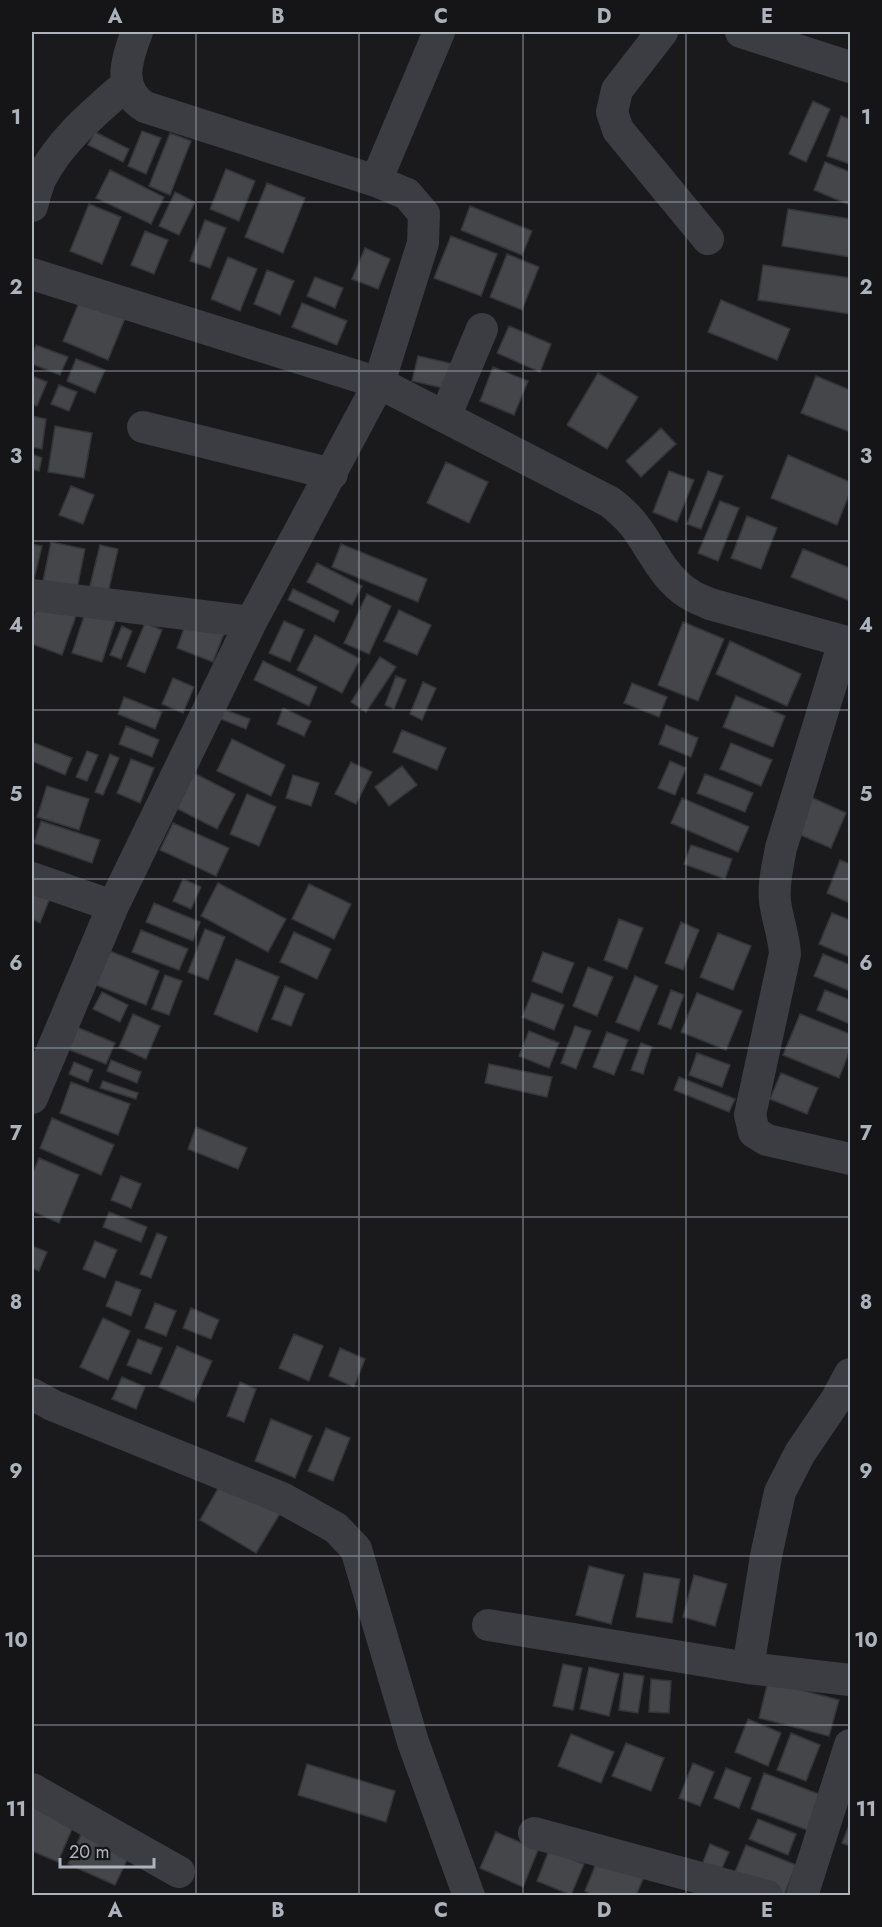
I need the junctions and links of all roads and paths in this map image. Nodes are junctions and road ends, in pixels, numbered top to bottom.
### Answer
1 (137, 32) edge
2 (439, 32) edge
3 (662, 32) edge
4 (741, 32) edge
5 (850, 68) edge
6 (127, 84) junction
7 (376, 181) junction
8 (32, 206) edge
9 (708, 238) dead end
10 (32, 274) edge
11 (483, 328) dead end
12 (379, 382) junction
13 (445, 417) junction
14 (143, 427) dead end
15 (332, 474) junction
16 (32, 595) edge
17 (250, 622) junction
18 (847, 642) edge
19 (32, 878) edge
20 (113, 906) junction
21 (32, 1098) edge
22 (850, 1159) edge
23 (850, 1374) edge
24 (32, 1394) edge
25 (488, 1625) dead end
26 (748, 1668) junction
27 (850, 1680) edge
28 (850, 1745) edge
29 (32, 1789) edge
30 (534, 1833) dead end
31 (179, 1872) dead end
32 (469, 1896) edge
33 (767, 1896) edge
34 (802, 1896) edge

1 - 6 street
2 - 7 street
3 - 9 street
4 - 5 street
6 - 7 street
6 - 8 street
7 - 12 street
10 - 12 street
11 - 13 street
12 - 13 street
12 - 15 street
13 - 18 street
14 - 15 street
15 - 17 street
16 - 17 street
17 - 20 street
18 - 22 street
19 - 20 street
20 - 21 street
23 - 26 street
24 - 32 street
25 - 26 street
26 - 27 street
28 - 34 street
29 - 31 street
30 - 33 street

